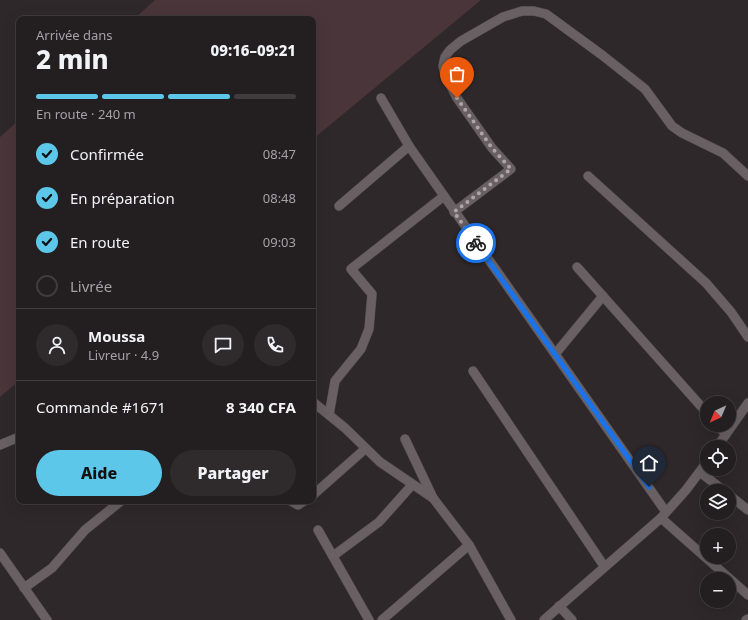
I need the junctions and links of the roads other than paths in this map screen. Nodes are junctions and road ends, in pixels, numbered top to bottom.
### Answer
1 (381, 98) dead end
2 (408, 146) junction
3 (588, 176) dead end
4 (748, 176) edge
5 (444, 196) junction
6 (339, 206) dead end
7 (454, 212) junction
8 (577, 267) dead end
9 (603, 296) junction
10 (748, 337) edge
11 (556, 354) junction
12 (473, 371) dead end
13 (748, 403) edge
14 (316, 404) edge
15 (700, 405) edge
16 (329, 415) junction
17 (726, 434) joint
18 (16, 438) edge
19 (405, 439) dead end
20 (722, 440) edge
21 (0, 445) edge
22 (365, 449) junction
23 (700, 472) edge
24 (705, 476) edge
25 (715, 484) edge
26 (412, 485) junction
27 (316, 492) edge
28 (433, 498) junction
29 (736, 501) edge
30 (117, 504) edge
31 (748, 510) edge
32 (664, 515) junction
33 (318, 530) dead end
34 (469, 545) junction
35 (0, 553) edge
36 (333, 556) junction
37 (604, 566) junction
38 (24, 588) junction
39 (748, 595) edge
40 (559, 606) junction
41 (47, 620) edge
42 (369, 620) edge
43 (382, 620) edge
44 (511, 620) edge
45 (544, 620) edge
46 (572, 620) edge

1 - 2 street
2 - 5 street
2 - 6 street
3 - 10 street
4 - 7 street
5 - 7 street
5 - 16 street
7 - 11 street
8 - 9 street
9 - 11 street
9 - 15 street
11 - 32 street
12 - 37 street
13 - 17 street
14 - 16 street
16 - 22 street
17 - 20 street
18 - 21 street
19 - 28 street
22 - 26 street
22 - 27 street
23 - 32 street
24 - 25 street
26 - 28 street
26 - 36 street
28 - 34 street
29 - 31 street
30 - 38 street
32 - 37 street
32 - 39 street
33 - 36 street
34 - 43 street
34 - 44 street
35 - 38 street
36 - 42 street
37 - 40 street
38 - 41 street
40 - 45 street
40 - 46 street

